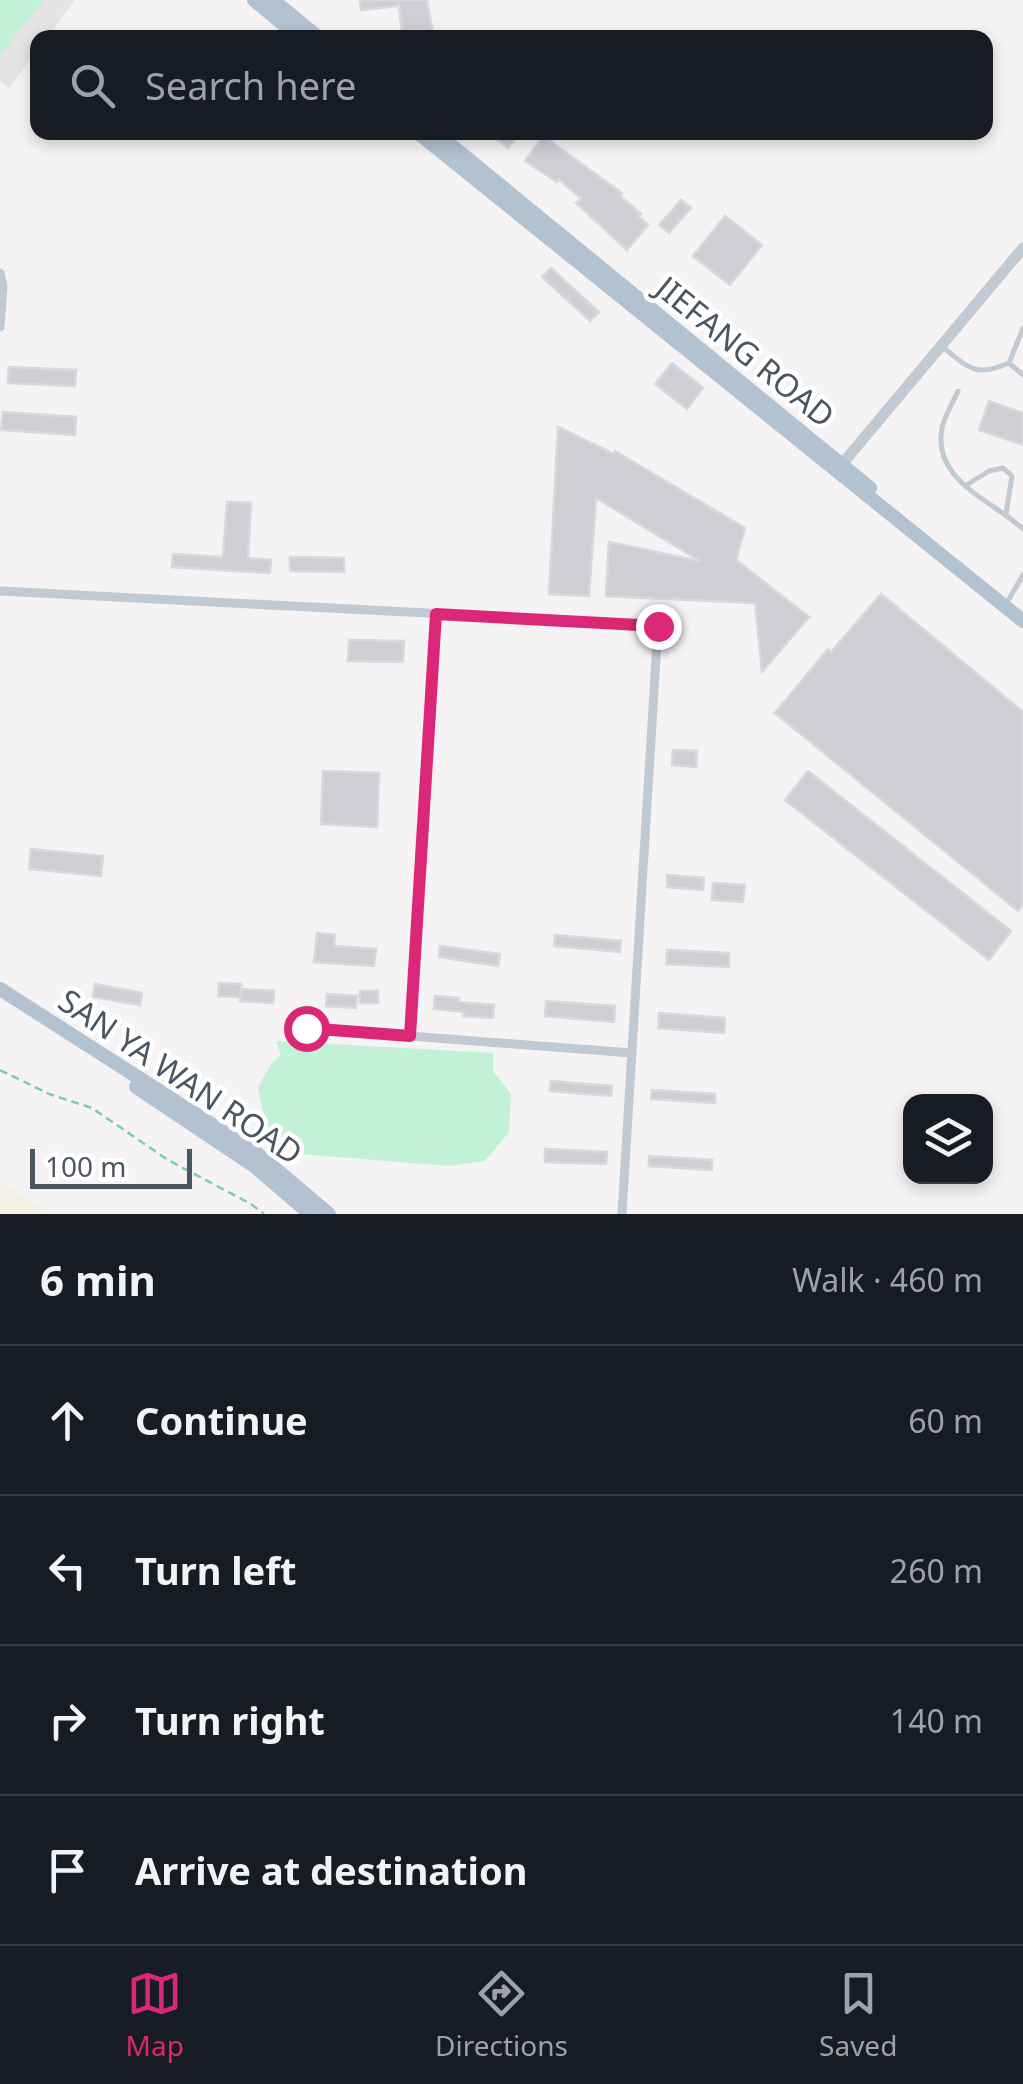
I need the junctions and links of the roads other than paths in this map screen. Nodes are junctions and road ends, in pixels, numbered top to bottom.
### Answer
1 (254, 0) edge
2 (273, 0) edge
3 (292, 6) edge
4 (290, 30) edge
5 (312, 30) edge
6 (427, 140) edge
7 (445, 140) edge
8 (1020, 257) edge
9 (0, 274) edge
10 (0, 327) edge
11 (1023, 328) edge
12 (940, 346) junction
13 (1009, 362) junction
14 (1023, 375) edge
15 (958, 391) dead end
16 (838, 468) junction
17 (965, 486) junction
18 (1006, 513) junction
19 (1023, 529) edge
20 (1023, 575) edge
21 (0, 591) edge
22 (1009, 599) junction
23 (1023, 610) edge
24 (436, 614) junction
25 (1023, 621) edge
26 (0, 989) edge
27 (0, 1000) edge
28 (306, 1028) dead end
29 (410, 1036) junction
30 (632, 1053) junction
31 (310, 1214) edge
32 (329, 1214) edge
33 (622, 1214) edge

1 - 4 main road
2 - 3 main road
3 - 5 main road
6 - 16 main road
7 - 16 main road, JIEFANG ROAD
8 - 12 street
9 - 10 street
11 - 13 lane
12 - 13 lane
12 - 16 street
13 - 14 lane
15 - 17 lane
16 - 22 main road, JIEFANG ROAD
16 - 25 main road
17 - 18 lane
17 - 18 lane
18 - 19 lane
20 - 22 lane
21 - 24 street
22 - 23 main road, JIEFANG ROAD
24 - 29 street
24 - 30 street
26 - 32 main road, SAN YA WAN ROAD
27 - 31 main road, SAN YA WAN ROAD
28 - 29 street
29 - 30 street
30 - 33 street

